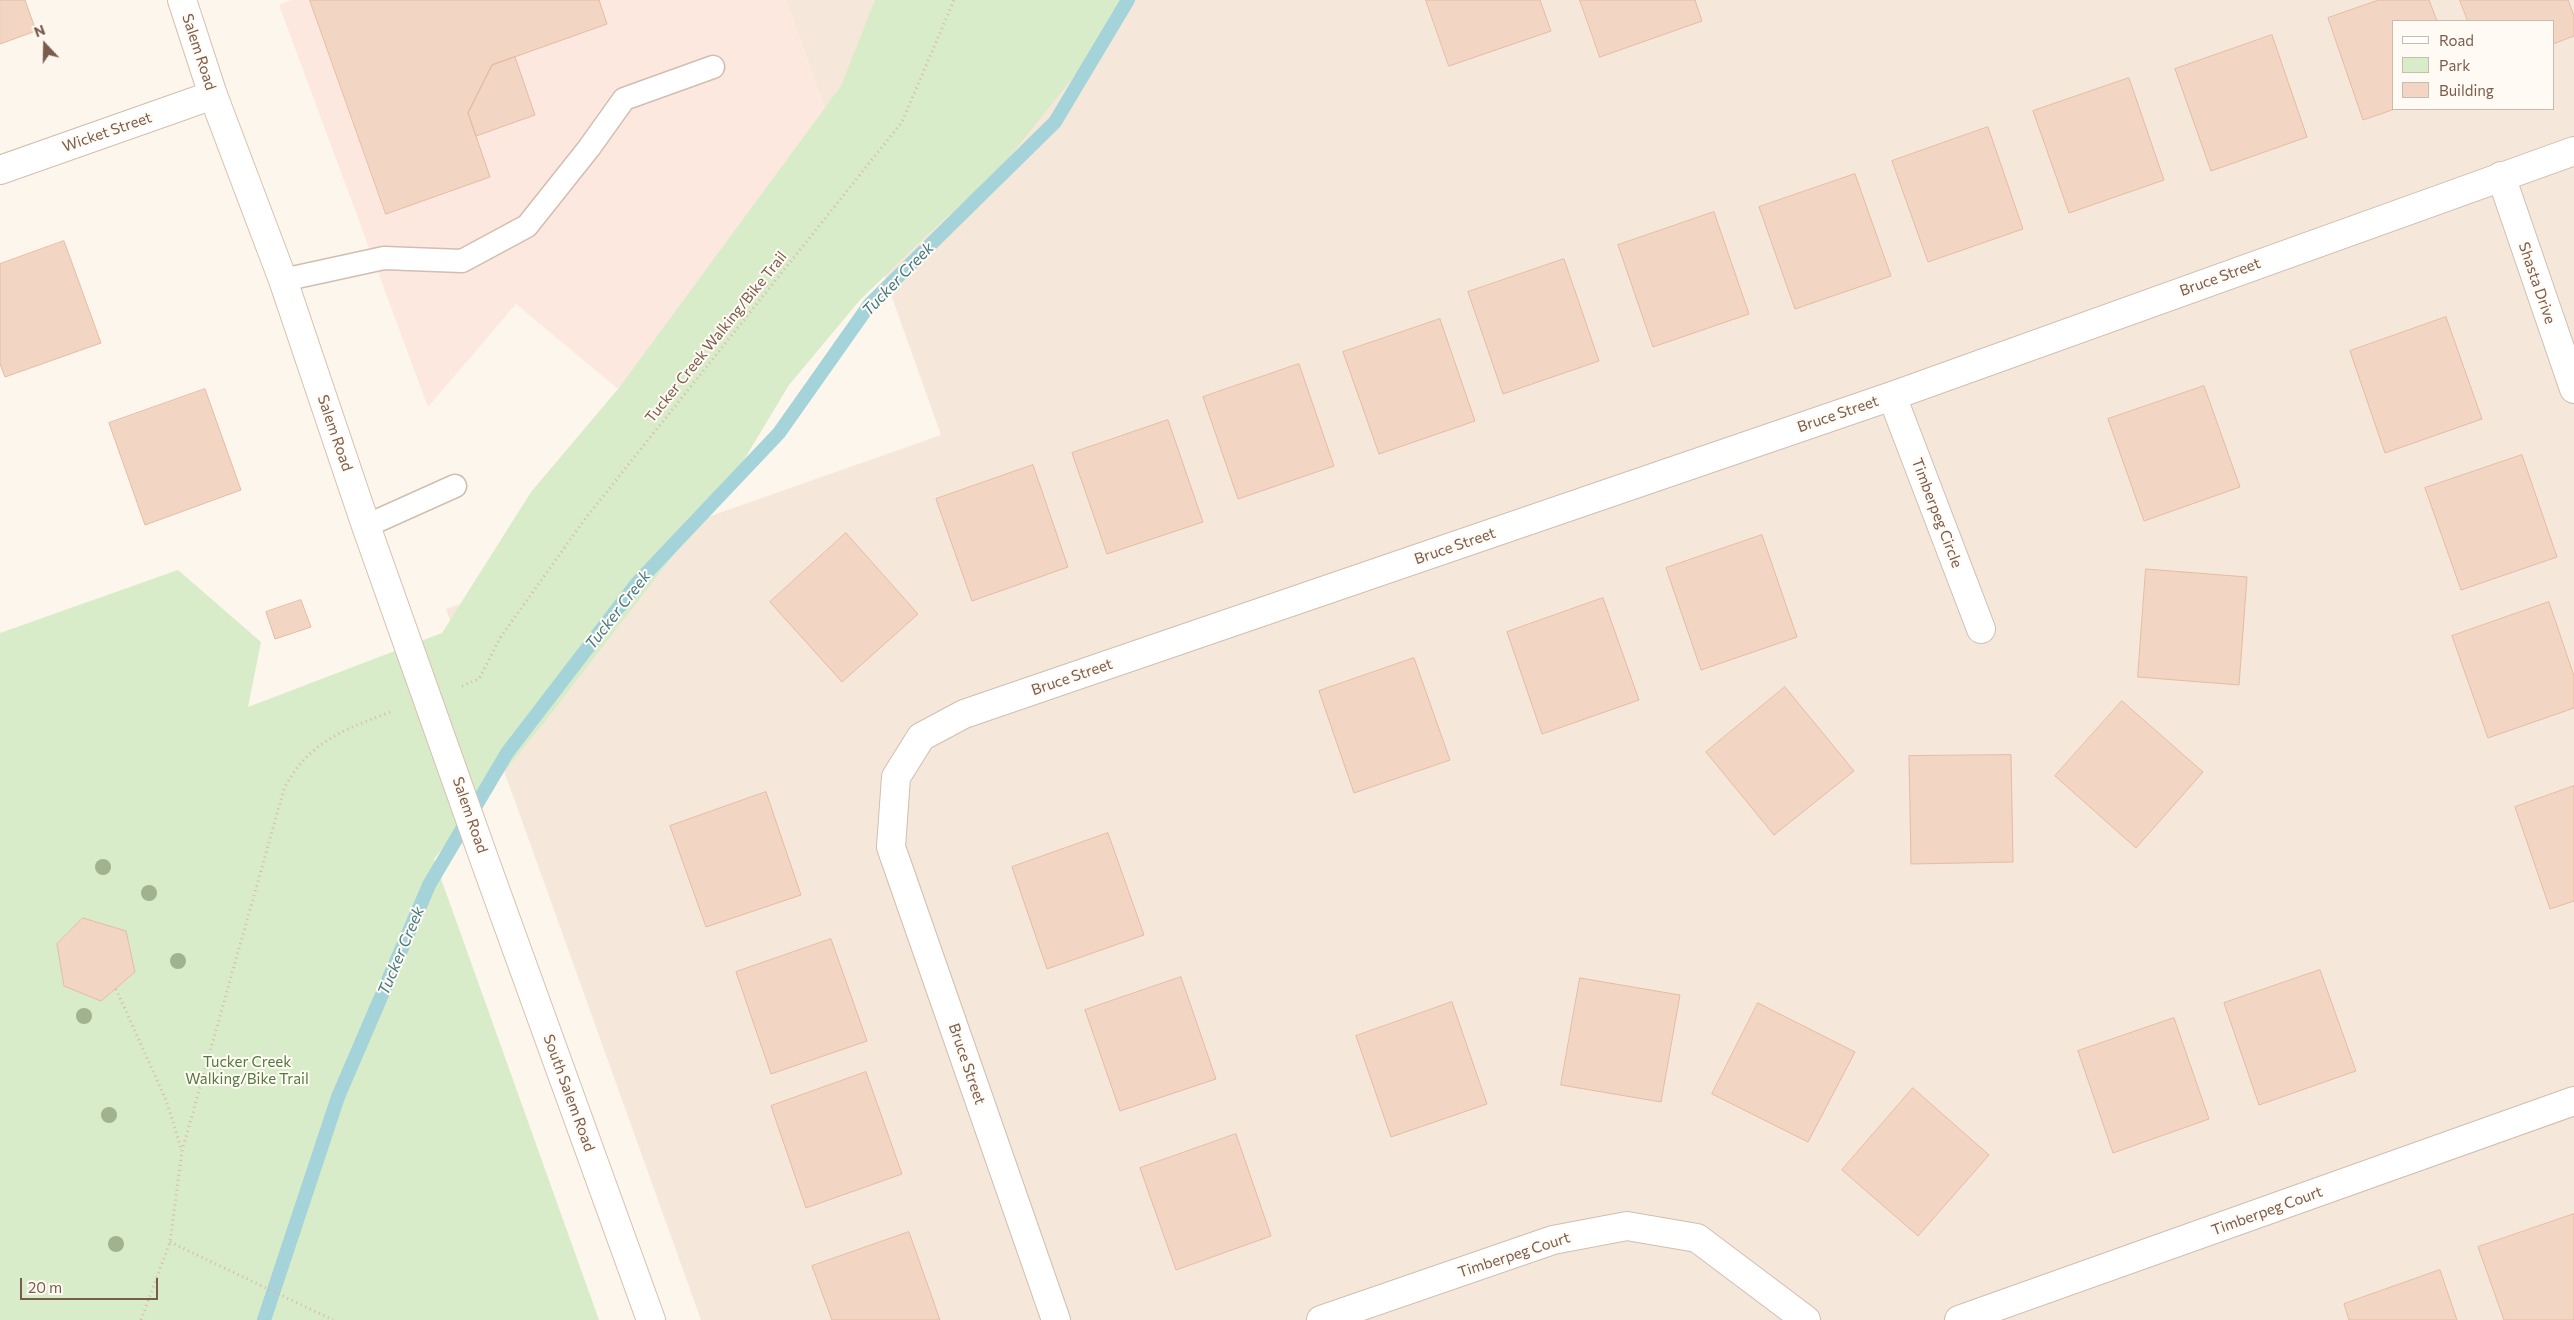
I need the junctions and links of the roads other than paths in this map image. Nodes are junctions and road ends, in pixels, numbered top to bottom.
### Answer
1 (182, 0) edge
2 (713, 67) dead end
3 (214, 95) junction
4 (2574, 151) edge
5 (0, 170) edge
6 (2501, 176) junction
7 (283, 280) junction
8 (2574, 389) edge
9 (1892, 396) junction
10 (455, 486) dead end
11 (366, 526) junction
12 (1981, 629) dead end
13 (487, 867) joint
14 (2574, 1101) edge
15 (651, 1320) edge
16 (1056, 1320) edge
17 (1321, 1320) edge
18 (1806, 1320) edge
19 (1959, 1320) edge

1 - 3 street, Salem Road
2 - 7 lane
3 - 5 street, Wicket Street
3 - 7 street, Salem Road
4 - 6 street, Bruce Street
6 - 8 street, Shasta Drive
6 - 9 street, Bruce Street
7 - 11 street, Salem Road
9 - 12 street, Timberpeg Circle
9 - 16 street, Bruce Street
10 - 11 lane
11 - 13 street, Salem Road
13 - 15 street, South Salem Road
14 - 19 street, Timberpeg Court
17 - 18 street, Timberpeg Court

